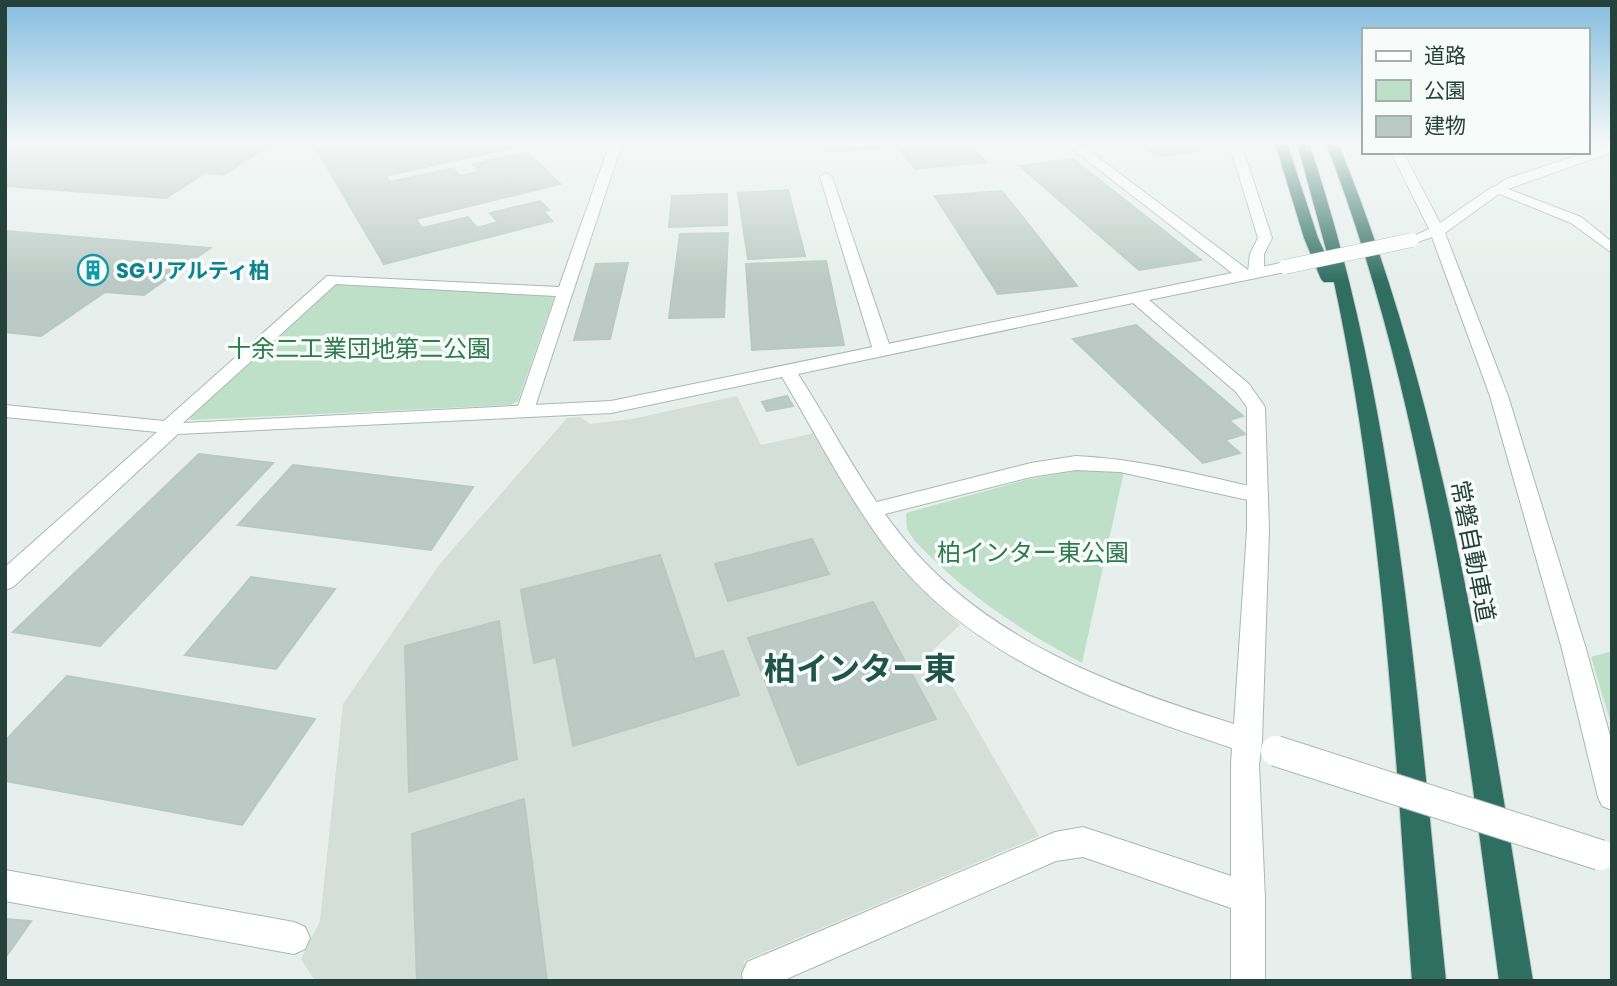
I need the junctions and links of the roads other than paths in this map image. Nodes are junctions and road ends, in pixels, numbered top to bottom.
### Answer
1 (601, 189) edge
2 (830, 189) edge
3 (1134, 189) edge
4 (1250, 189) edge
5 (1296, 189) edge
6 (1317, 189) edge
7 (1349, 189) edge
8 (1416, 189) edge
9 (1497, 190) joint
10 (1424, 205) junction
11 (1465, 213) junction
12 (1437, 231) junction
13 (1612, 249) edge
14 (1249, 273) junction
15 (566, 292) junction
16 (1135, 297) junction
17 (1354, 335) junction
18 (882, 350) junction
19 (786, 369) junction
20 (5, 411) edge
21 (525, 412) junction
22 (170, 428) junction
23 (1257, 495) junction
24 (873, 510) junction
25 (5, 581) edge
26 (1247, 753) junction
27 (1612, 797) edge
28 (1606, 857) edge
29 (5, 884) edge
30 (1249, 898) junction
31 (295, 938) dead end
32 (760, 981) edge
33 (1248, 981) edge
34 (1429, 981) edge
35 (1516, 981) edge

1 - 15 street
2 - 18 street
3 - 14 street
4 - 14 street
5 - 17 highway
6 - 17 highway
7 - 35 highway, 常磐自動車道
8 - 10 street
9 - 11 street
9 - 13 street
10 - 11 street
10 - 12 street
11 - 12 street
12 - 14 street, bridge
12 - 27 street
14 - 16 street
15 - 21 street
15 - 22 street
16 - 18 street
16 - 23 street
17 - 34 highway
18 - 19 street
19 - 21 street
19 - 24 street
20 - 22 street
21 - 22 street
22 - 25 street
23 - 24 street
23 - 26 street
24 - 26 street
26 - 28 street, bridge
26 - 30 street
29 - 31 street
30 - 32 street
30 - 33 street

